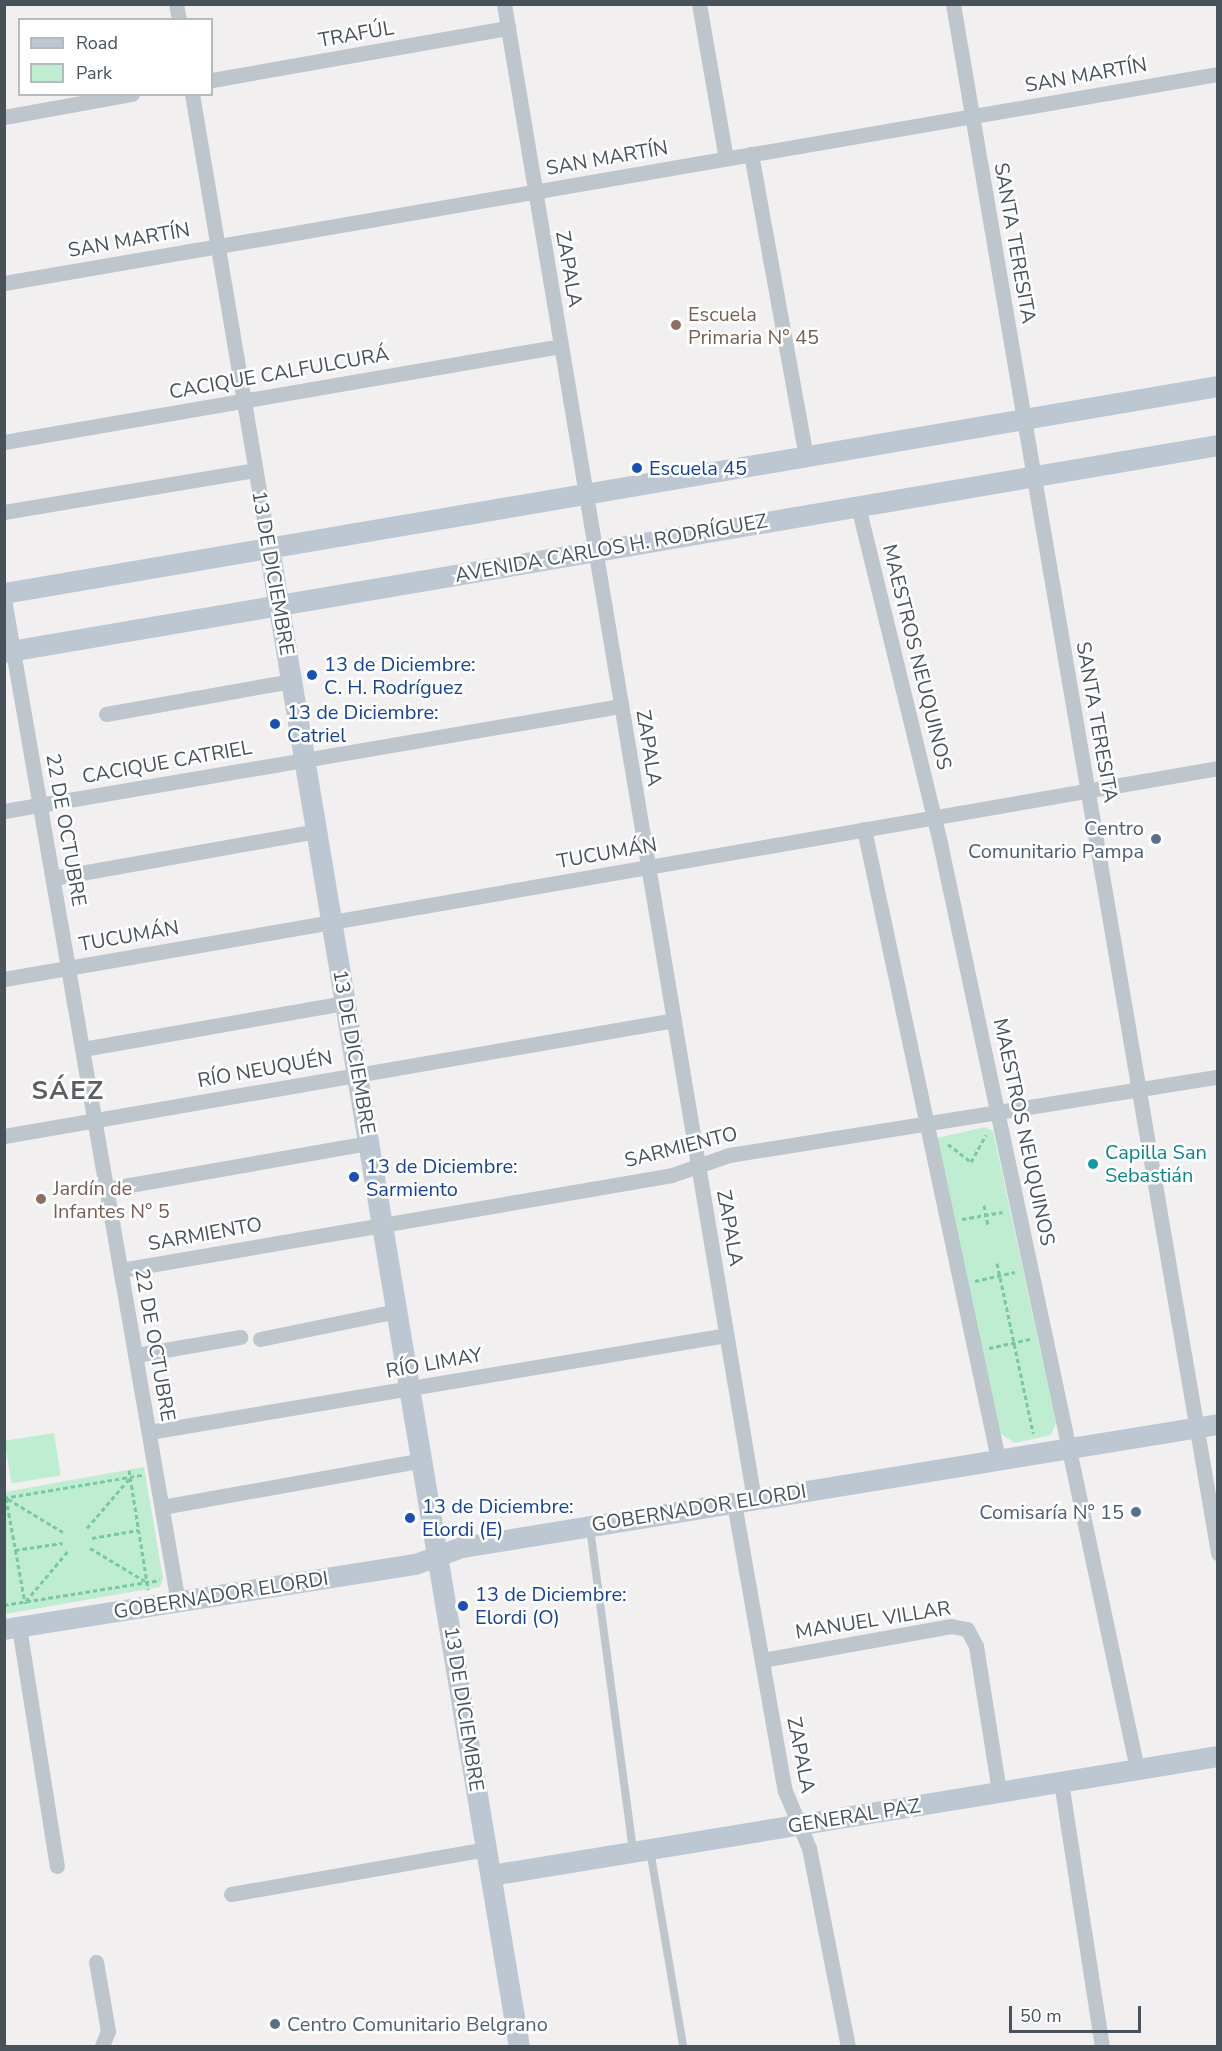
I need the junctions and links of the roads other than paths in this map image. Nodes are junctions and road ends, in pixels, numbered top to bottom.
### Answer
1 (504, 4) edge
2 (699, 4) edge
3 (954, 4) edge
4 (507, 28) junction
5 (1218, 74) edge
6 (213, 81) edge
7 (121, 96) edge
8 (192, 96) edge
9 (973, 116) junction
10 (4, 117) edge
11 (751, 154) junction
12 (726, 159) junction
13 (535, 192) junction
14 (217, 246) junction
15 (4, 283) edge
16 (561, 346) junction
17 (1218, 386) edge
18 (244, 400) junction
19 (1024, 419) junction
20 (4, 441) edge
21 (1218, 445) edge
22 (806, 456) junction
23 (255, 470) junction
24 (1034, 476) junction
25 (586, 494) junction
26 (858, 506) junction
27 (4, 512) edge
28 (269, 548) junction
29 (595, 551) junction
30 (4, 592) edge
31 (4, 598) edge
32 (278, 605) junction
33 (9, 651) edge
34 (291, 681) junction
35 (621, 706) junction
36 (106, 714) dead end
37 (304, 760) junction
38 (1218, 768) edge
39 (1088, 790) junction
40 (40, 805) junction
41 (4, 811) edge
42 (934, 817) junction
43 (864, 829) junction
44 (316, 831) junction
45 (648, 867) junction
46 (53, 878) junction
47 (332, 922) junction
48 (68, 967) junction
49 (4, 978) edge
50 (345, 1003) junction
51 (674, 1020) junction
52 (83, 1049) junction
53 (357, 1074) junction
54 (1218, 1077) edge
55 (1139, 1090) junction
56 (998, 1113) junction
57 (95, 1120) junction
58 (927, 1124) junction
59 (4, 1136) edge
60 (369, 1143) junction
61 (698, 1166) junction
62 (107, 1189) junction
63 (383, 1225) junction
64 (121, 1270) junction
65 (397, 1311) junction
66 (726, 1335) junction
67 (240, 1337) dead end
68 (260, 1339) dead end
69 (136, 1355) junction
70 (410, 1388) junction
71 (1218, 1424) edge
72 (1196, 1427) junction
73 (149, 1432) junction
74 (1071, 1448) junction
75 (998, 1459) junction
76 (422, 1460) junction
77 (744, 1501) junction
78 (162, 1507) junction
79 (590, 1526) junction
80 (1218, 1552) edge
81 (438, 1555) junction
82 (178, 1602) junction
83 (16, 1622) edge
84 (762, 1660) junction
85 (1218, 1756) edge
86 (1137, 1769) junction
87 (1061, 1782) junction
88 (999, 1792) junction
89 (799, 1825) junction
90 (487, 1849) junction
91 (642, 1850) junction
92 (57, 1866) dead end
93 (491, 1875) junction
94 (231, 1894) dead end
95 (96, 1962) dead end
96 (102, 2046) edge
97 (519, 2046) edge
98 (683, 2046) edge
99 (848, 2046) edge
100 (1102, 2046) edge

1 - 4 street, ZAPALA
2 - 12 street
3 - 9 street, SANTA TERESITA
4 - 6 street, TRAFÚL
4 - 13 street, ZAPALA
5 - 9 street, SAN MARTÍN
7 - 10 street
8 - 14 street, 13 DE DICIEMBRE
9 - 11 street, SAN MARTÍN
9 - 19 street, SANTA TERESITA
11 - 12 street, SAN MARTÍN
11 - 22 street
12 - 13 street, SAN MARTÍN
13 - 14 street, SAN MARTÍN
13 - 16 street, ZAPALA
14 - 15 street, SAN MARTÍN
14 - 18 street, 13 DE DICIEMBRE
16 - 18 street, CACIQUE CALFULCURÁ
16 - 25 street, ZAPALA
17 - 19 street
18 - 20 street, CACIQUE CALFULCURÁ
18 - 23 street, 13 DE DICIEMBRE
19 - 22 street
19 - 24 street, SANTA TERESITA
21 - 24 street, AVENIDA CARLOS H. RODRÍGUEZ
22 - 25 street
23 - 27 street
23 - 28 street, 13 DE DICIEMBRE
24 - 26 street, AVENIDA CARLOS H. RODRÍGUEZ
24 - 39 street, SANTA TERESITA
25 - 28 street
25 - 29 street, ZAPALA
26 - 29 street, AVENIDA CARLOS H. RODRÍGUEZ
26 - 42 street, MAESTROS NEUQUINOS
28 - 30 street
28 - 32 street, 13 DE DICIEMBRE
29 - 32 street, AVENIDA CARLOS H. RODRÍGUEZ
29 - 35 street, ZAPALA
31 - 33 street, 22 DE OCTUBRE
32 - 33 street, AVENIDA CARLOS H. RODRÍGUEZ
32 - 34 street, 13 DE DICIEMBRE
33 - 40 street, 22 DE OCTUBRE
34 - 36 street
34 - 37 street, 13 DE DICIEMBRE
35 - 37 street, CACIQUE CATRIEL
35 - 45 street, ZAPALA
37 - 40 street, CACIQUE CATRIEL
37 - 44 street, 13 DE DICIEMBRE
38 - 39 street, TUCUMÁN
39 - 42 street, TUCUMÁN
39 - 55 street, SANTA TERESITA
40 - 41 street, CACIQUE CATRIEL
40 - 46 street, 22 DE OCTUBRE
42 - 43 street, TUCUMÁN
42 - 56 street, MAESTROS NEUQUINOS
43 - 45 street, TUCUMÁN
43 - 58 street
44 - 46 street
44 - 47 street, 13 DE DICIEMBRE
45 - 47 street, TUCUMÁN
45 - 51 street, ZAPALA
46 - 48 street, 22 DE OCTUBRE
47 - 48 street, TUCUMÁN
47 - 50 street, 13 DE DICIEMBRE
48 - 49 street, TUCUMÁN
48 - 52 street, 22 DE OCTUBRE
50 - 52 street
50 - 53 street, 13 DE DICIEMBRE
51 - 53 street, RÍO NEUQUÉN
51 - 61 street, ZAPALA
52 - 57 street, 22 DE OCTUBRE
53 - 57 street, RÍO NEUQUÉN
53 - 60 street, 13 DE DICIEMBRE
54 - 55 street, SARMIENTO
55 - 56 street, SARMIENTO
55 - 72 street, SANTA TERESITA
56 - 58 street, SARMIENTO
56 - 74 street, MAESTROS NEUQUINOS
57 - 59 street, RÍO NEUQUÉN
57 - 62 street, 22 DE OCTUBRE
58 - 61 street, SARMIENTO
58 - 75 street
60 - 62 street
60 - 63 street, 13 DE DICIEMBRE
61 - 63 street, SARMIENTO
61 - 66 street, ZAPALA
62 - 64 street, 22 DE OCTUBRE
63 - 64 street, SARMIENTO
63 - 65 street, 13 DE DICIEMBRE
64 - 69 street, 22 DE OCTUBRE
65 - 68 street
65 - 70 street, 13 DE DICIEMBRE
66 - 70 street, RÍO LIMAY
66 - 77 street, ZAPALA
67 - 69 street
69 - 73 street, 22 DE OCTUBRE
70 - 73 street, RÍO LIMAY
70 - 76 street, 13 DE DICIEMBRE
71 - 72 street, GOBERNADOR ELORDI
72 - 74 street, GOBERNADOR ELORDI
72 - 80 street, SANTA TERESITA
73 - 78 street, 22 DE OCTUBRE
74 - 75 street, GOBERNADOR ELORDI
74 - 86 street, MAESTROS NEUQUINOS
75 - 77 street, GOBERNADOR ELORDI
76 - 78 street
76 - 81 street, 13 DE DICIEMBRE
77 - 79 street, GOBERNADOR ELORDI
77 - 84 street, ZAPALA
78 - 82 street, 22 DE OCTUBRE
79 - 81 street, GOBERNADOR ELORDI
79 - 91 lane
81 - 82 street, GOBERNADOR ELORDI
81 - 90 street, 13 DE DICIEMBRE
82 - 83 street, GOBERNADOR ELORDI
83 - 92 street
84 - 88 street, MANUEL VILLAR
84 - 89 street, ZAPALA
85 - 86 street, GENERAL PAZ
86 - 87 street, GENERAL PAZ
87 - 88 street, GENERAL PAZ
87 - 100 street
88 - 89 street, GENERAL PAZ
89 - 91 street, GENERAL PAZ
89 - 99 street, ZAPALA
90 - 93 street, 13 DE DICIEMBRE
90 - 94 street
91 - 93 street, GENERAL PAZ
91 - 98 lane
93 - 97 street, 13 DE DICIEMBRE
95 - 96 street

